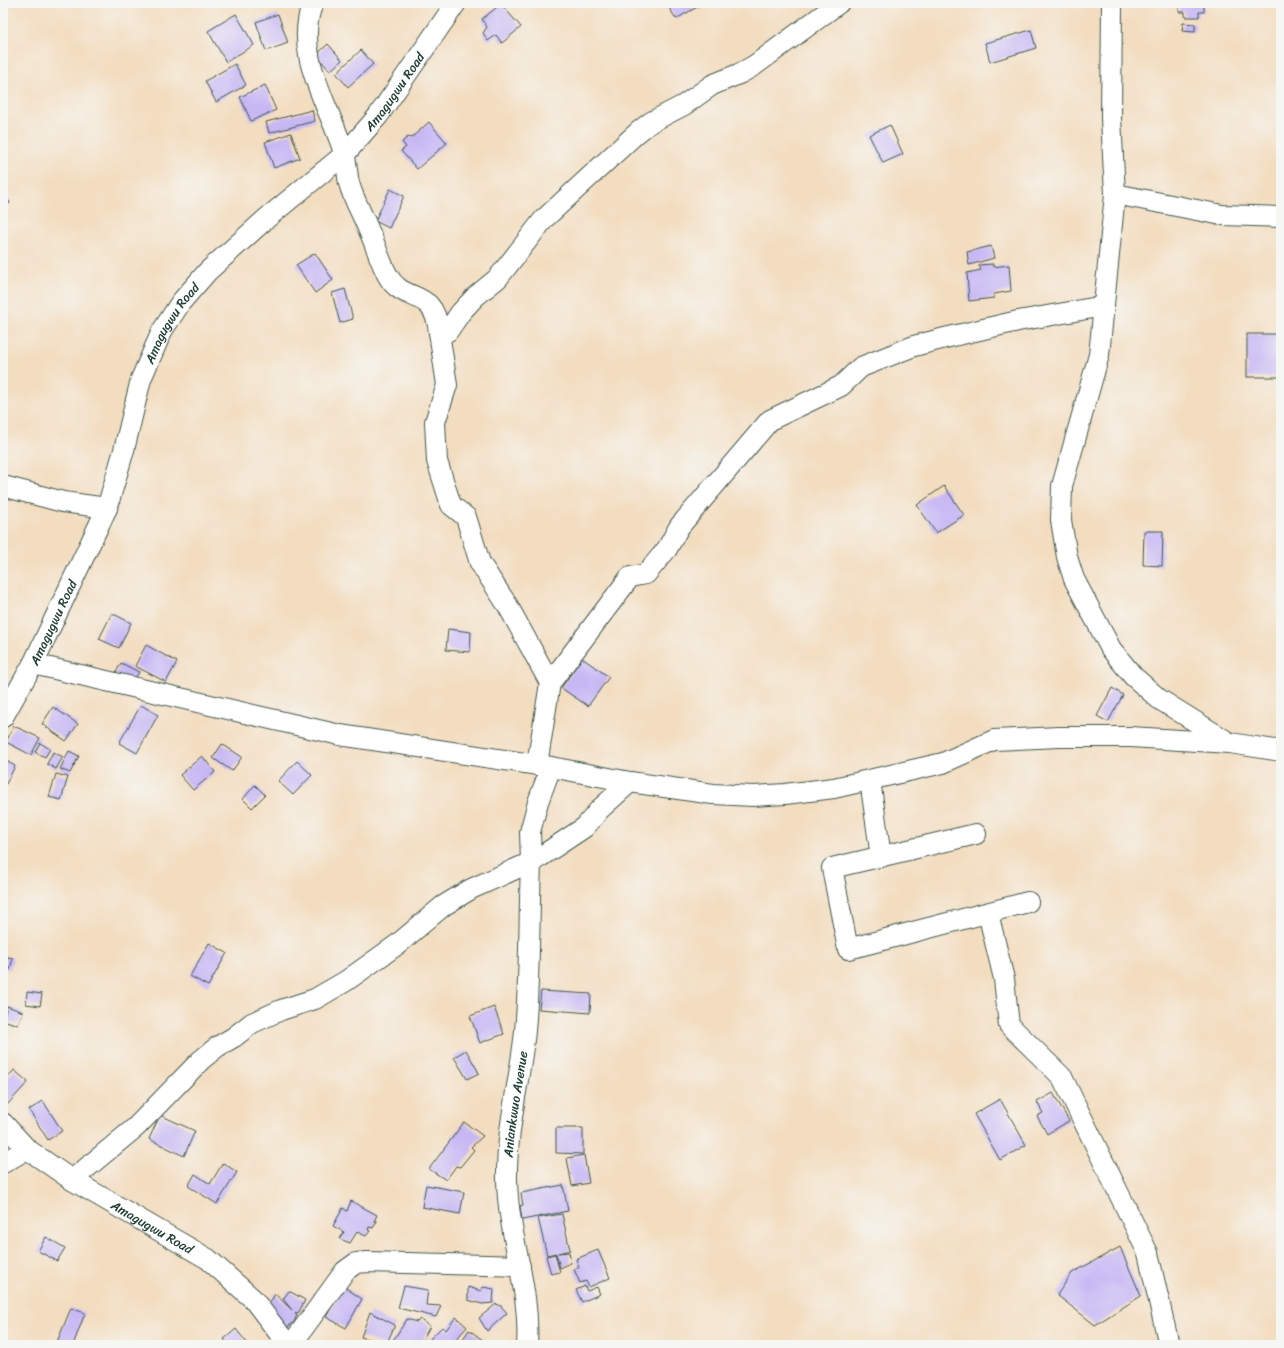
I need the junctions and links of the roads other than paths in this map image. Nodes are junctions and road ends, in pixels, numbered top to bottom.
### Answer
1 (313, 3) edge
2 (456, 3) edge
3 (839, 3) edge
4 (1112, 3) edge
5 (344, 154) junction
6 (1115, 194) junction
7 (1281, 217) edge
8 (1104, 306) junction
9 (439, 332) junction
10 (3, 486) edge
11 (107, 508) junction
12 (33, 664) junction
13 (550, 684) junction
14 (3, 717) edge
15 (1230, 743) junction
16 (1281, 751) edge
17 (544, 766) junction
18 (870, 780) junction
19 (630, 782) junction
20 (976, 834) dead end
21 (881, 857) junction
22 (531, 862) junction
23 (1028, 902) dead end
24 (988, 913) junction
25 (3, 1123) edge
26 (26, 1149) junction
27 (3, 1163) edge
28 (72, 1180) junction
29 (520, 1266) junction
30 (289, 1345) edge
31 (527, 1345) edge
32 (1168, 1345) edge

1 - 5 street
2 - 5 street, Amagugwu Road
3 - 9 street
4 - 6 street
5 - 9 street
5 - 11 street, Amagugwu Road
6 - 7 street
6 - 8 street
8 - 13 street
8 - 15 street
9 - 13 street
10 - 11 street
11 - 12 street, Amagugwu Road
12 - 14 street, Amagugwu Road
12 - 17 street
13 - 17 street, Aniankwuo Avenue
15 - 16 street
15 - 18 street
17 - 19 street
17 - 22 street, Aniankwuo Avenue
18 - 19 street
18 - 21 street
19 - 22 street
20 - 21 street
21 - 24 street
22 - 28 street
22 - 29 street, Aniankwuo Avenue
23 - 24 street
24 - 32 street
25 - 26 street, Amagugwu Road
26 - 27 street
26 - 28 street, Amagugwu Road
28 - 30 street, Amagugwu Road
29 - 30 street
29 - 31 street, Aniankwuo Avenue

